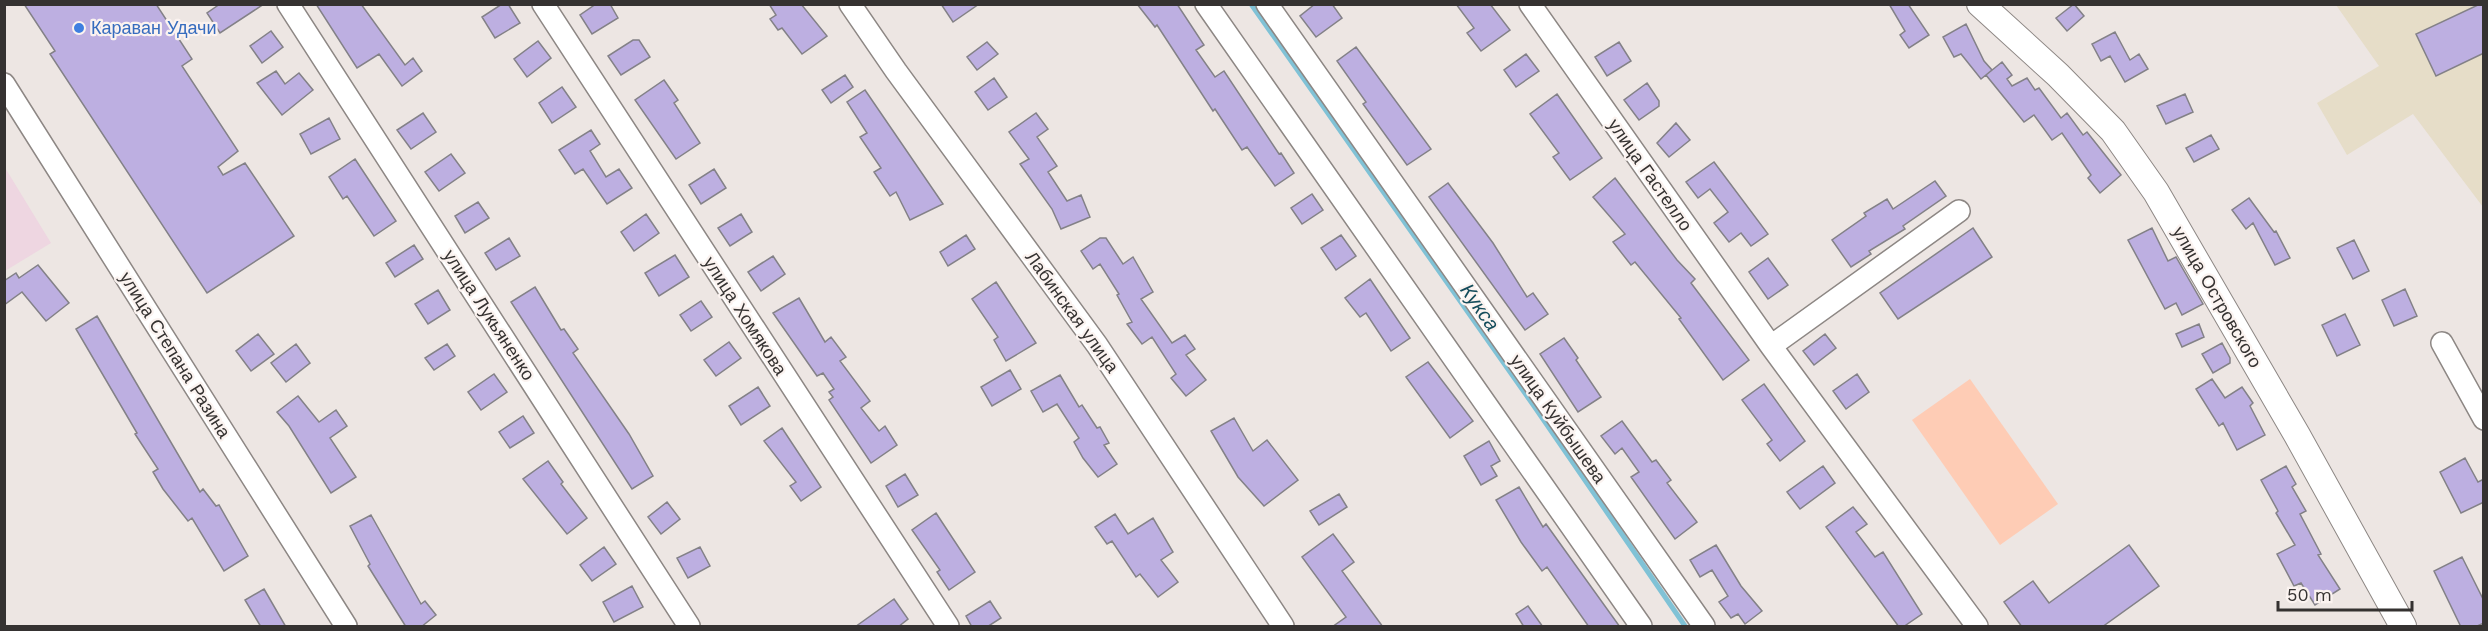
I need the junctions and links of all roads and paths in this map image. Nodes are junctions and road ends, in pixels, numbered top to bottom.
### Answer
1 (288, 4) edge
2 (543, 4) edge
3 (850, 4) edge
4 (1206, 4) edge
5 (1530, 4) edge
6 (1980, 4) edge
7 (1271, 6) edge
8 (4, 84) edge
9 (1959, 211) dead end
10 (2442, 343) dead end
11 (1771, 345) junction
12 (2484, 419) edge
13 (346, 627) edge
14 (689, 627) edge
15 (948, 627) edge
16 (1283, 627) edge
17 (1641, 627) edge
18 (1704, 627) edge
19 (1977, 627) edge
20 (2403, 627) edge

1 - 14 street, улица Лукьяненко
2 - 15 street, улица Хомякова
3 - 16 street, Лабинская улица
4 - 17 street
5 - 11 street, улица Гастелло
6 - 20 street, улица Островского
7 - 18 street, улица Куйбышева
8 - 13 street, улица Степана Разина
9 - 11 street
10 - 12 street
11 - 19 street, улица Гастелло

